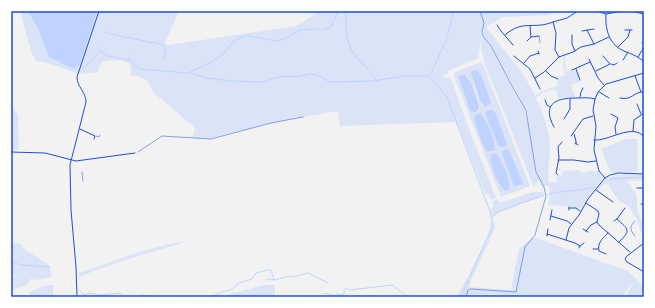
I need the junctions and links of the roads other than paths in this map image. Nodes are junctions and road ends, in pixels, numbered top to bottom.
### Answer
1 (99, 11) edge
2 (578, 11) edge
3 (596, 11) edge
4 (620, 11) edge
5 (623, 11) edge
6 (630, 11) edge
7 (606, 14) junction
8 (644, 14) edge
9 (552, 22) junction
10 (498, 25) dead end
11 (530, 25) junction
12 (594, 29) dead end
13 (587, 30) junction
14 (625, 30) dead end
15 (630, 30) junction
16 (632, 30) dead end
17 (582, 31) dead end
18 (504, 35) junction
19 (572, 35) dead end
20 (539, 36) joint
21 (531, 37) junction
22 (610, 37) junction
23 (527, 42) dead end
24 (540, 43) dead end
25 (594, 44) junction
26 (513, 45) dead end
27 (618, 47) junction
28 (644, 47) edge
29 (575, 51) junction
30 (628, 52) junction
31 (539, 53) dead end
32 (514, 56) dead end
33 (603, 56) dead end
34 (559, 57) junction
35 (638, 57) junction
36 (517, 59) junction
37 (589, 59) dead end
38 (515, 60) dead end
39 (623, 60) dead end
40 (591, 62) junction
41 (644, 62) edge
42 (617, 63) dead end
43 (524, 64) junction
44 (610, 64) junction
45 (576, 68) junction
46 (572, 70) dead end
47 (546, 71) junction
48 (596, 72) junction
49 (644, 73) edge
50 (635, 75) junction
51 (535, 78) junction
52 (557, 79) dead end
53 (580, 80) dead end
54 (604, 86) junction
55 (583, 88) dead end
56 (540, 89) dead end
57 (598, 92) junction
58 (641, 92) junction
59 (644, 92) edge
60 (570, 98) junction
61 (580, 98) junction
62 (609, 98) dead end
63 (620, 98) dead end
64 (595, 99) junction
65 (626, 99) junction
66 (546, 100) dead end
67 (626, 102) dead end
68 (637, 106) dead end
69 (550, 107) junction
70 (644, 113) edge
71 (611, 114) dead end
72 (641, 114) junction
73 (594, 116) junction
74 (621, 116) dead end
75 (618, 117) junction
76 (564, 119) dead end
77 (554, 127) dead end
78 (80, 129) junction
79 (633, 132) junction
80 (574, 134) junction
81 (616, 134) junction
82 (100, 135) dead end
83 (94, 136) junction
84 (571, 136) dead end
85 (644, 137) edge
86 (94, 138) dead end
87 (594, 140) junction
88 (562, 142) dead end
89 (576, 144) dead end
90 (11, 152) edge
91 (135, 153) road end
92 (70, 160) junction
93 (558, 160) junction
94 (577, 160) junction
95 (597, 161) junction
96 (577, 164) dead end
97 (82, 172) dead end
98 (644, 174) edge
99 (558, 175) dead end
100 (605, 178) junction
101 (83, 181) dead end
102 (637, 188) dead end
103 (641, 188) junction
104 (644, 188) edge
105 (596, 190) junction
106 (642, 191) dead end
107 (613, 202) dead end
108 (586, 203) junction
109 (641, 204) dead end
110 (644, 204) edge
111 (569, 208) dead end
112 (625, 208) dead end
113 (552, 210) dead end
114 (620, 211) dead end
115 (581, 212) junction
116 (622, 212) junction
117 (551, 216) junction
118 (617, 219) junction
119 (550, 220) dead end
120 (614, 221) dead end
121 (635, 221) dead end
122 (597, 222) junction
123 (572, 224) junction
124 (630, 228) junction
125 (548, 229) dead end
126 (583, 229) dead end
127 (627, 229) junction
128 (608, 233) junction
129 (635, 236) dead end
130 (566, 240) junction
131 (618, 242) junction
132 (584, 243) dead end
133 (644, 243) edge
134 (580, 246) junction
135 (579, 248) dead end
136 (593, 249) dead end
137 (598, 249) junction
138 (631, 253) junction
139 (606, 254) dead end
140 (644, 272) edge
141 (77, 297) edge

1 - 78 street
2 - 9 street
3 - 7 street
4 - 5 street
4 - 7 street
6 - 8 street
7 - 22 street
9 - 11 street
9 - 34 street
10 - 18 street
11 - 18 street
11 - 21 street
12 - 13 street
13 - 17 street
13 - 25 street
14 - 15 street
15 - 16 street
15 - 27 street
18 - 26 street
19 - 29 street
20 - 21 street
20 - 24 lane
21 - 23 street
22 - 25 street
22 - 27 street
25 - 29 street
27 - 30 street
28 - 35 street
29 - 34 street
30 - 35 street
30 - 39 street
31 - 43 street
32 - 36 street
33 - 44 street
34 - 47 street
35 - 41 street
36 - 38 street
36 - 43 street
37 - 40 street
40 - 45 street
40 - 48 street
42 - 44 street
43 - 51 street
44 - 48 street
45 - 46 street
45 - 53 street
47 - 51 street
47 - 52 street
48 - 54 street
49 - 50 street
50 - 54 street
50 - 58 street
51 - 56 street
54 - 57 street
55 - 61 street
57 - 62 street
57 - 64 street
58 - 59 street
58 - 65 street
60 - 61 street
60 - 69 street
60 - 76 street
61 - 64 street
63 - 65 street
64 - 73 street
65 - 67 street
66 - 69 street
68 - 72 street
69 - 77 street
70 - 72 street
71 - 75 street
72 - 79 street
73 - 80 street
73 - 87 street
74 - 75 street
75 - 81 street
78 - 83 street
78 - 92 street
79 - 81 street
79 - 85 street
80 - 84 street
80 - 89 street
81 - 87 street
82 - 83 lane
83 - 86 street
87 - 95 street
88 - 93 street
90 - 92 street
91 - 92 street
92 - 141 street
93 - 94 street
93 - 99 street
94 - 95 street
94 - 96 street
95 - 100 street
97 - 101 lane
98 - 100 street
100 - 105 street
102 - 103 street
103 - 104 street
103 - 106 street
105 - 107 street
105 - 108 street
108 - 115 street
108 - 122 street
109 - 110 street
111 - 115 street
112 - 116 street
113 - 117 street
114 - 116 street
115 - 123 street
116 - 118 street
117 - 119 street
117 - 123 street
118 - 120 street
118 - 127 street
121 - 124 lane
122 - 126 street
122 - 128 street
123 - 130 street
124 - 127 street
124 - 129 lane
125 - 130 street
127 - 131 street
128 - 131 street
128 - 137 street
130 - 134 street
131 - 138 street
132 - 134 street
133 - 138 street
134 - 135 street
136 - 137 street
137 - 139 street
138 - 140 street

